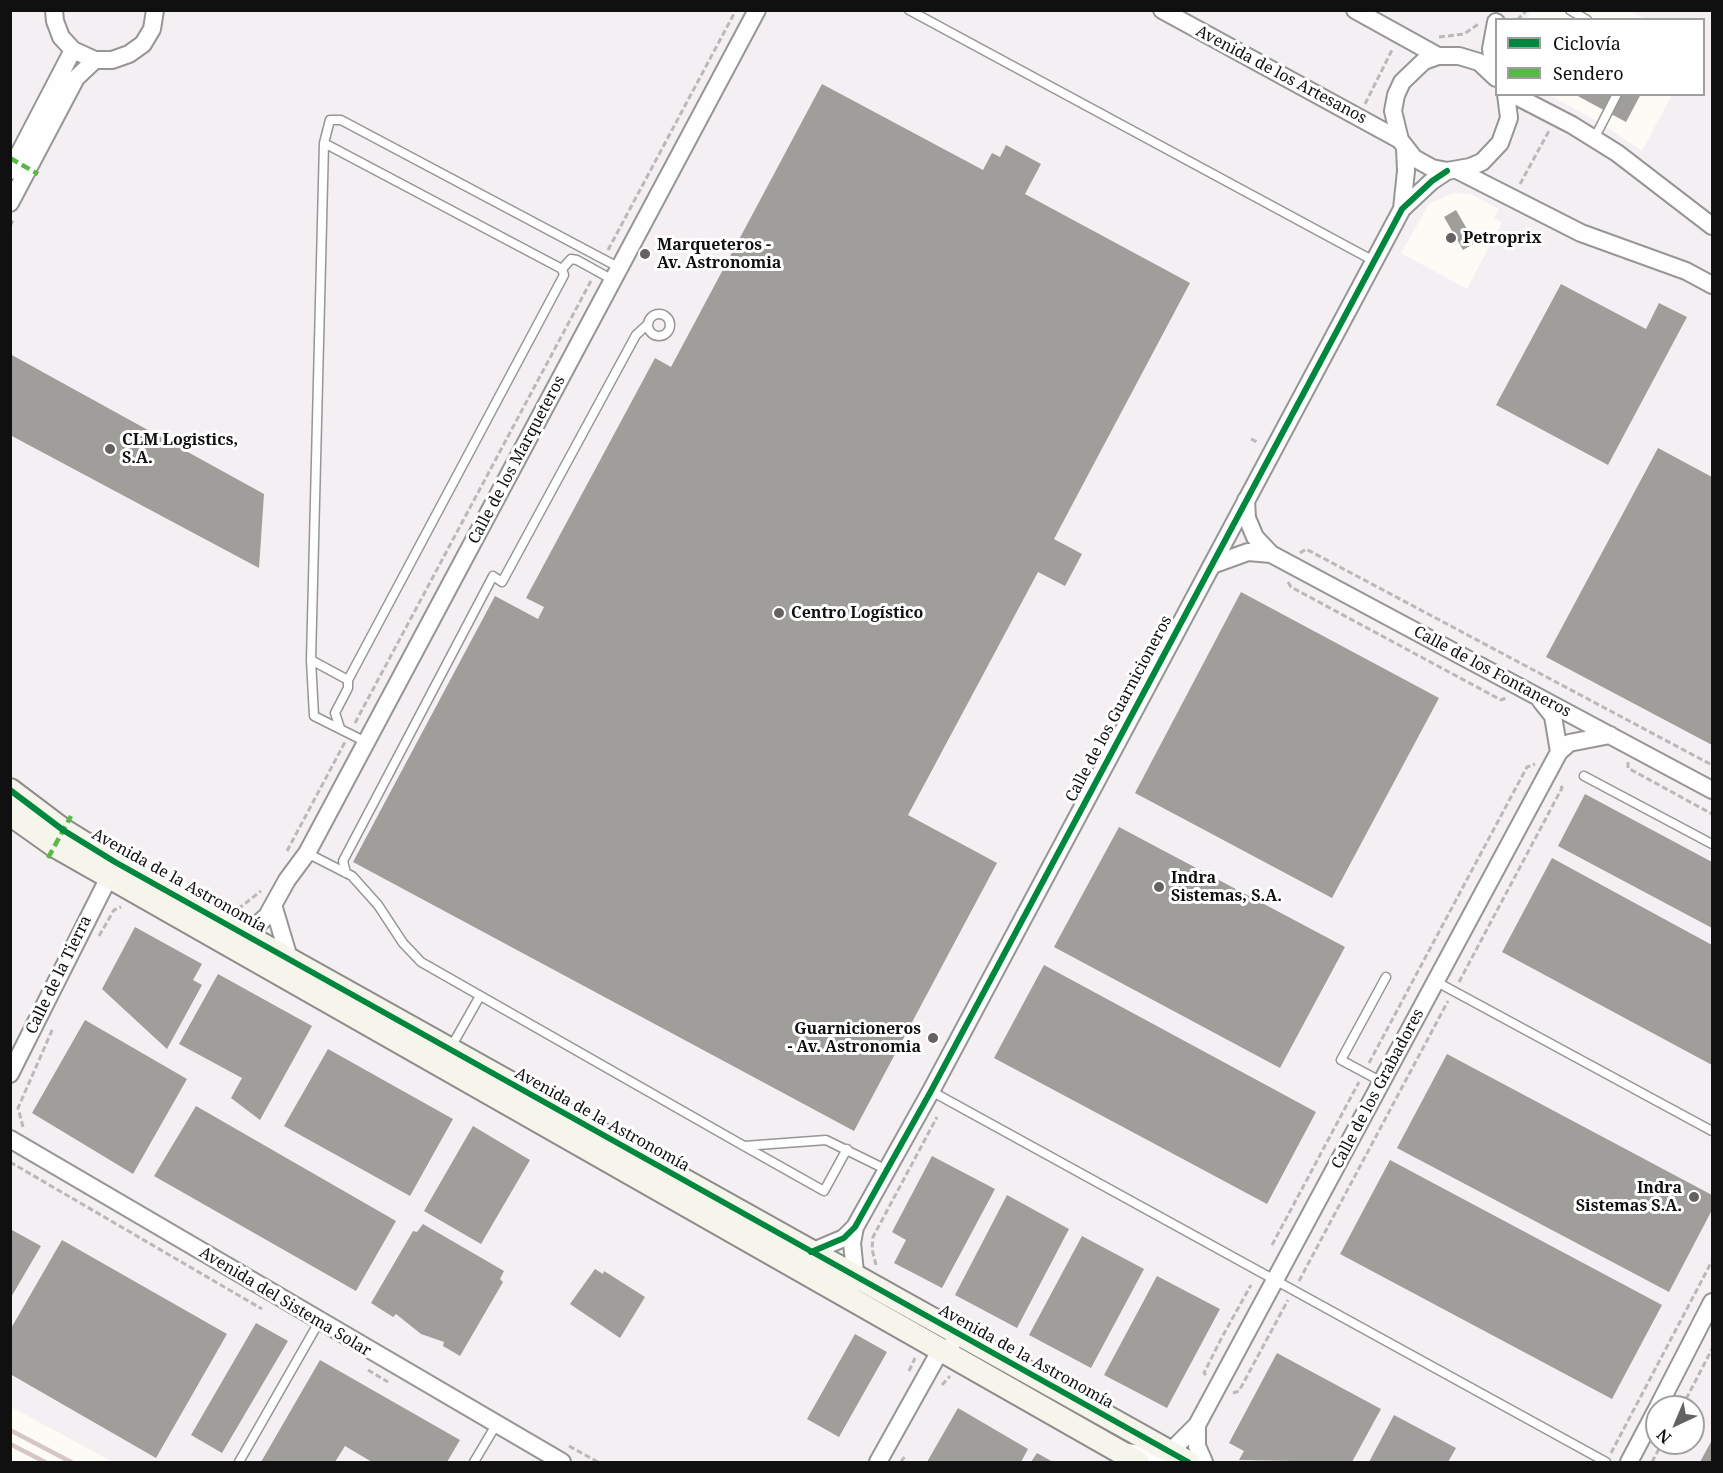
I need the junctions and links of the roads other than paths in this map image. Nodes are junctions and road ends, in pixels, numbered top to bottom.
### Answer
1 (54, 10) edge
2 (155, 10) edge
3 (757, 10) edge
4 (909, 10) edge
5 (1162, 10) edge
6 (1355, 10) edge
7 (1502, 10) edge
8 (1570, 10) edge
9 (1584, 18) edge
10 (1493, 20) edge
11 (73, 50) junction
12 (1438, 56) junction
13 (95, 60) junction
14 (1495, 71) edge
15 (1495, 75) edge
16 (1506, 96) edge
17 (1516, 96) edge
18 (1616, 96) edge
19 (1594, 139) junction
20 (324, 143) junction
21 (1402, 144) junction
22 (16, 167) edge
23 (1452, 171) junction
24 (10, 190) edge
25 (13, 209) edge
26 (1402, 209) junction
27 (1713, 226) edge
28 (1374, 261) junction
29 (562, 269) junction
30 (617, 274) junction
31 (1713, 285) edge
32 (648, 324) dead end
33 (1246, 500) junction
34 (1271, 554) junction
35 (1212, 566) junction
36 (311, 660) junction
37 (348, 680) junction
38 (1535, 694) junction
39 (340, 728) junction
40 (1610, 735) junction
41 (366, 742) junction
42 (1559, 752) junction
43 (1584, 776) dead end
44 (10, 790) edge
45 (1713, 790) edge
46 (10, 814) edge
47 (1713, 833) edge
48 (1710, 843) edge
49 (95, 850) junction
50 (307, 853) junction
51 (346, 873) junction
52 (109, 877) junction
53 (153, 882) junction
54 (274, 908) junction
55 (240, 930) junction
56 (214, 937) junction
57 (289, 958) junction
58 (1386, 977) dead end
59 (1435, 981) junction
60 (480, 996) junction
61 (450, 1050) junction
62 (10, 1074) edge
63 (1382, 1082) junction
64 (931, 1091) junction
65 (1713, 1131) edge
66 (10, 1139) edge
67 (744, 1146) junction
68 (847, 1149) junction
69 (887, 1170) junction
70 (855, 1227) junction
71 (811, 1252) junction
72 (856, 1277) junction
73 (1276, 1281) junction
74 (1713, 1302) edge
75 (859, 1303) junction
76 (931, 1319) junction
77 (319, 1322) junction
78 (980, 1347) junction
79 (940, 1351) junction
80 (1665, 1395) edge
81 (496, 1425) junction
82 (1197, 1425) junction
83 (1645, 1432) edge
84 (1109, 1446) junction
85 (1179, 1457) edge
86 (239, 1462) edge
87 (474, 1462) edge
88 (562, 1462) edge
89 (878, 1462) edge
90 (1138, 1462) edge
91 (1204, 1462) edge
92 (1606, 1462) edge
93 (1629, 1462) edge

1 - 11 street
2 - 13 street
3 - 30 street, Calle de los Marqueteros
4 - 28 lane
5 - 21 street, Avenida de los Artesanos
6 - 12 street
7 - 10 street
8 - 9 lane
10 - 14 street
11 - 13 street
11 - 22 street
12 - 15 street
12 - 21 street, Calle de los Guarnicioneros
13 - 22 street
16 - 23 street, Calle de los Guarnicioneros
17 - 19 street
18 - 19 lane
19 - 27 street
20 - 29 lane
20 - 30 lane
20 - 36 lane
21 - 23 street, Avenida de los Artesanos
21 - 26 street, Calle de los Guarnicioneros
22 - 24 street
22 - 25 street
23 - 26 street, Calle de los Guarnicioneros
23 - 31 street
26 - 28 street, Calle de los Guarnicioneros
28 - 33 street, Calle de los Guarnicioneros
29 - 30 lane
29 - 37 lane
30 - 41 street, Calle de los Marqueteros
32 - 51 lane
33 - 34 street, Calle de los Fontaneros
33 - 35 street, Calle de los Guarnicioneros
34 - 35 street, Calle de los Fontaneros
34 - 38 street, Calle de los Fontaneros
35 - 64 street, Calle de los Guarnicioneros
36 - 37 lane
36 - 39 lane
37 - 39 lane
38 - 40 street, Calle de los Fontaneros
38 - 42 street
39 - 41 lane
40 - 42 street
40 - 45 street, Calle de los Fontaneros
41 - 50 street, Calle de los Marqueteros
42 - 59 street, Calle de los Grabadores
43 - 48 lane
44 - 49 street, Avenida de la Astronomía
46 - 52 street, Avenida de la Astronomía
47 - 48 lane
49 - 52 street
49 - 53 street, Avenida de la Astronomía
50 - 51 lane
50 - 54 street, Calle de los Marqueteros
51 - 60 lane
52 - 53 street
52 - 56 street, Avenida de la Astronomía
52 - 62 street, Calle de la Tierra
53 - 55 street, Avenida de la Astronomía
54 - 55 street, Calle de los Marqueteros
54 - 57 street
55 - 56 street, Calle de los Marqueteros
55 - 57 street, Avenida de la Astronomía
56 - 75 street, Avenida de la Astronomía
57 - 61 street, Avenida de la Astronomía
58 - 63 lane
59 - 63 street, Calle de los Grabadores
59 - 65 lane
60 - 61 lane
60 - 67 lane
61 - 71 street, Avenida de la Astronomía
63 - 73 street, Calle de los Grabadores
64 - 69 street, Calle de los Guarnicioneros
64 - 73 lane
66 - 77 street, Avenida del Sistema Solar
67 - 68 lane
67 - 68 lane
68 - 69 lane
69 - 70 street, Calle de los Guarnicioneros
70 - 71 street, Calle de los Guarnicioneros
70 - 72 street, Calle de los Guarnicioneros
71 - 72 street, Avenida de la Astronomía
72 - 75 street, Calle de los Guarnicioneros
72 - 76 street, Avenida de la Astronomía
73 - 82 street, Calle de los Grabadores
73 - 92 lane
74 - 80 street
75 - 79 street, Avenida de la Astronomía
76 - 78 street, Avenida de la Astronomía
76 - 79 street
77 - 81 street, Avenida del Sistema Solar
77 - 86 lane
78 - 79 street
78 - 85 street, Avenida de la Astronomía
79 - 84 street, Avenida de la Astronomía
79 - 89 street
81 - 87 lane
81 - 88 street, Avenida del Sistema Solar
82 - 85 street, Calle de los Grabadores
82 - 91 street
83 - 93 street
84 - 85 street
84 - 90 street, Avenida de la Astronomía

